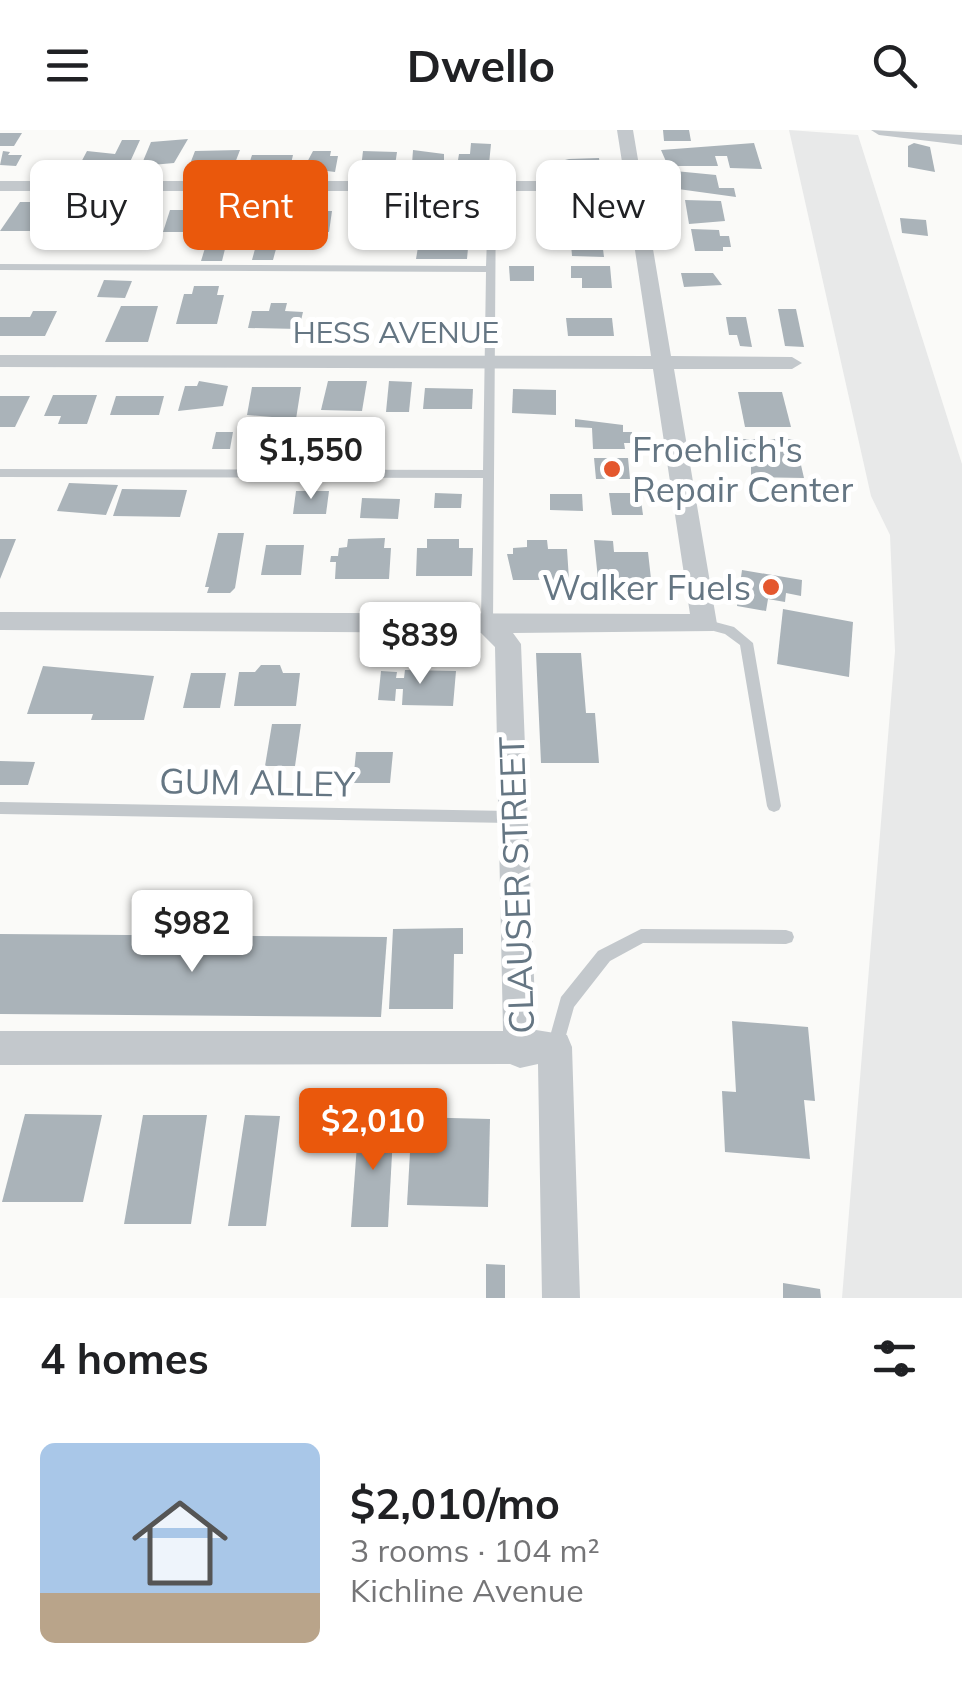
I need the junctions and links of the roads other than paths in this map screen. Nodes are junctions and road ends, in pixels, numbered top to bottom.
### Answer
1 (624, 130) edge
2 (879, 130) edge
3 (962, 140) edge
4 (629, 160) edge
5 (0, 186) edge
6 (348, 186) edge
7 (491, 250) edge
8 (644, 250) edge
9 (0, 267) edge
10 (491, 269) junction
11 (0, 361) edge
12 (491, 362) junction
13 (663, 362) junction
14 (792, 363) dead end
15 (0, 473) edge
16 (488, 474) junction
17 (0, 620) edge
18 (487, 623) junction
19 (704, 624) junction
20 (774, 806) dead end
21 (0, 808) edge
22 (513, 817) junction
23 (786, 937) dead end
24 (0, 1048) edge
25 (538, 1049) junction
26 (560, 1298) edge

1 - 4 street
2 - 3 street
5 - 6 street
7 - 10 lane
8 - 13 street
9 - 10 lane
10 - 12 lane
11 - 12 street, HESS AVENUE
12 - 13 street, HESS AVENUE
12 - 16 lane
13 - 14 street, HESS AVENUE
13 - 19 street
15 - 16 lane
16 - 18 lane
17 - 18 street
18 - 19 street
18 - 22 street, CLAUSER STREET
19 - 20 lane
21 - 22 lane, GUM ALLEY
22 - 25 street, CLAUSER STREET
23 - 25 lane
24 - 25 street
25 - 26 street, CLAUSER STREET

